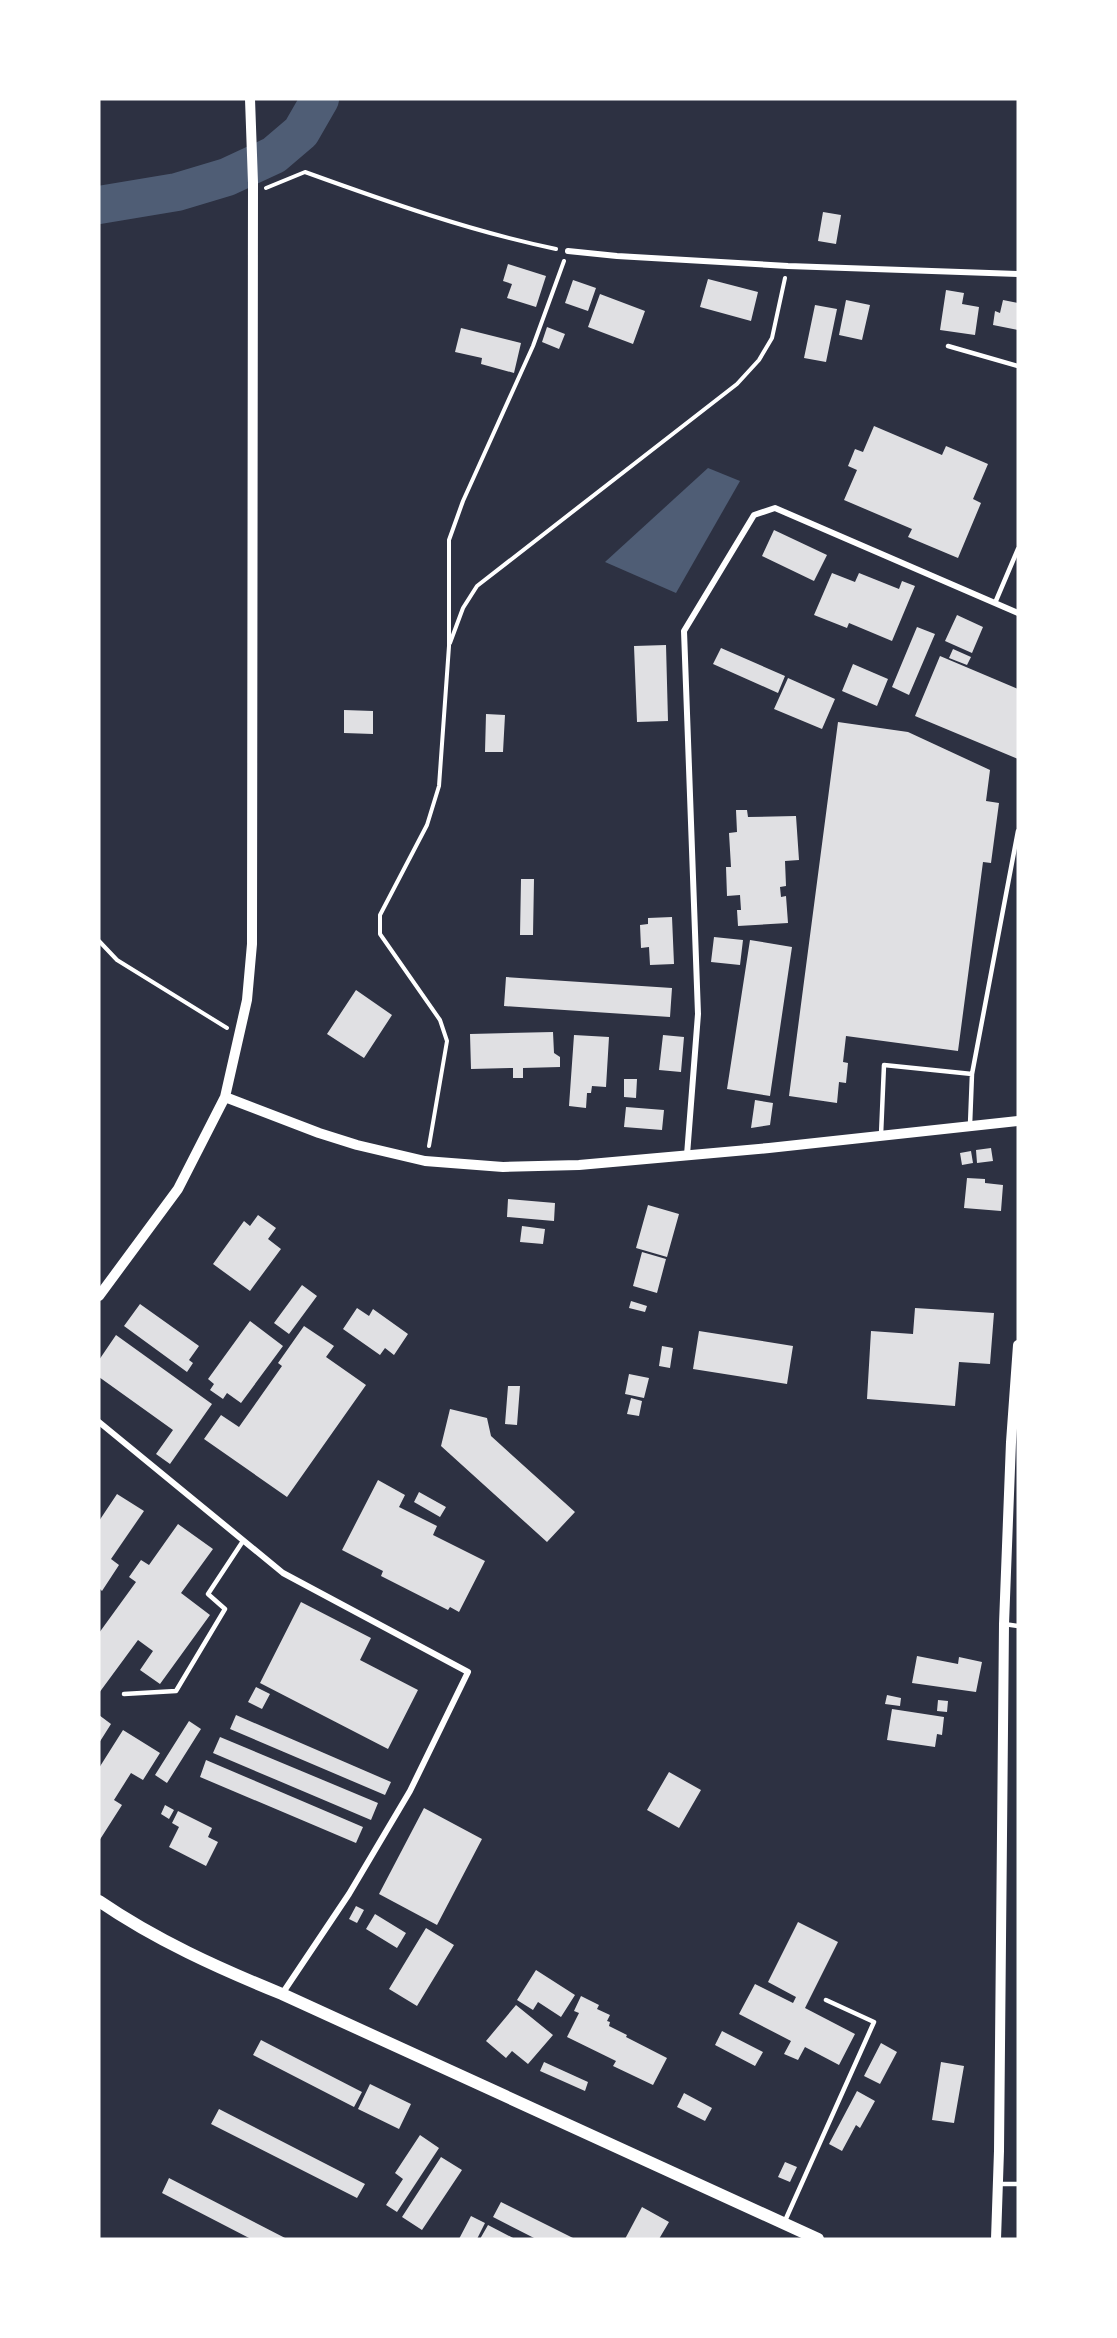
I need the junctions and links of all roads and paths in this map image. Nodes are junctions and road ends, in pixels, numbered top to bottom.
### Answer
1 (250, 99) edge
2 (252, 188) junction
3 (568, 251) junction
4 (788, 266) junction
5 (1018, 274) edge
6 (948, 346) dead end
7 (1018, 366) edge
8 (1018, 549) edge
9 (995, 603) junction
10 (1018, 613) edge
11 (449, 646) junction
12 (1018, 831) edge
13 (99, 941) edge
14 (240, 1036) junction
15 (972, 1074) junction
16 (225, 1097) junction
17 (1018, 1121) edge
18 (970, 1126) junction
19 (881, 1135) junction
20 (687, 1155) junction
21 (425, 1161) junction
22 (99, 1296) edge
23 (1018, 1345) edge
24 (1018, 1352) edge
25 (99, 1422) edge
26 (1014, 1442) edge
27 (243, 1541) junction
28 (1004, 1624) junction
29 (1018, 1626) edge
30 (124, 1694) dead end
31 (99, 1901) edge
32 (282, 1994) junction
33 (826, 2000) dead end
34 (998, 2184) junction
35 (1018, 2184) edge
36 (784, 2223) junction
37 (818, 2239) edge
38 (996, 2239) edge

1 - 2 street
2 - 3 path
2 - 14 street
3 - 4 street
3 - 11 path
4 - 5 street
4 - 11 path
6 - 7 lane
8 - 9 lane
9 - 10 street
9 - 20 street
11 - 21 path
12 - 15 lane
13 - 14 path
14 - 16 street
15 - 18 lane
15 - 19 lane
16 - 21 street
16 - 22 street
17 - 18 street
18 - 19 street
19 - 20 street
20 - 21 street
23 - 24 street
24 - 26 street
25 - 27 street
26 - 28 street
27 - 30 lane
27 - 32 street
28 - 29 lane
28 - 34 street
31 - 32 main road
32 - 36 main road
33 - 36 lane
34 - 35 lane
34 - 38 street
36 - 37 main road

